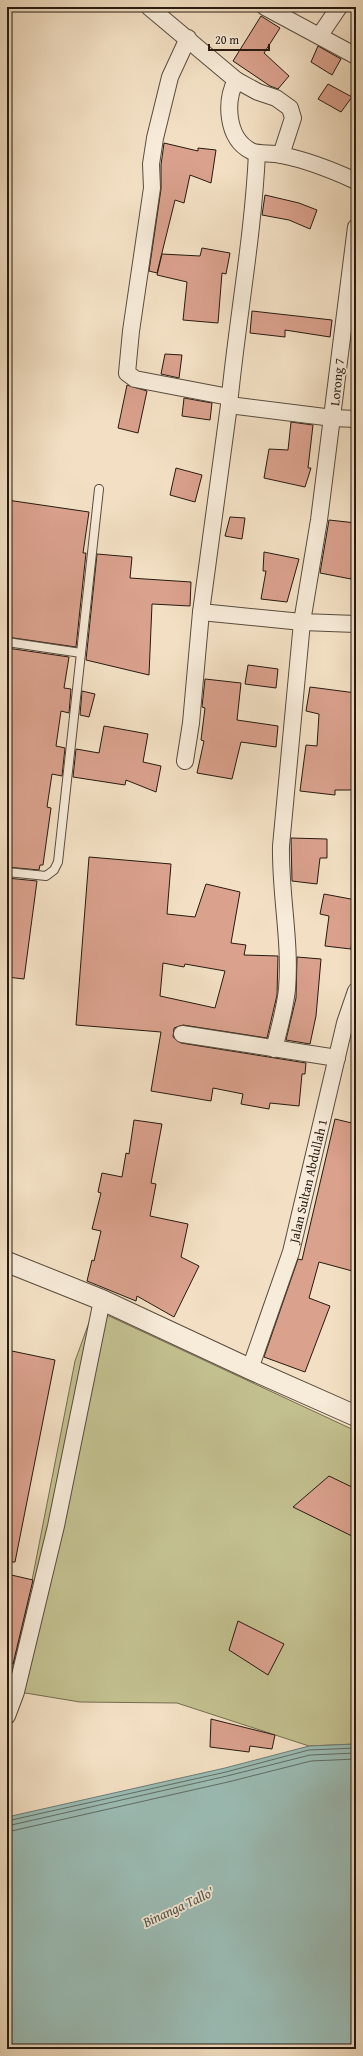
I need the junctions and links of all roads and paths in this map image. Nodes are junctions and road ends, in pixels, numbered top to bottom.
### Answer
1 (149, 7) edge
2 (265, 7) edge
3 (339, 7) edge
4 (320, 35) junction
5 (188, 38) junction
6 (356, 56) edge
7 (236, 80) junction
8 (257, 153) junction
9 (281, 155) junction
10 (356, 181) edge
11 (356, 227) edge
12 (229, 401) junction
13 (333, 418) junction
14 (356, 419) edge
15 (99, 489) dead end
16 (201, 612) junction
17 (302, 622) junction
18 (356, 624) edge
19 (7, 642) edge
20 (81, 653) junction
21 (185, 761) dead end
22 (7, 872) edge
23 (356, 991) edge
24 (182, 1034) dead end
25 (274, 1048) junction
26 (337, 1058) junction
27 (7, 1262) edge
28 (102, 1300) junction
29 (250, 1369) junction
30 (356, 1416) edge
31 (7, 1716) edge

1 - 5 street
2 - 4 street
3 - 4 street
4 - 6 street
5 - 7 street
5 - 12 street
7 - 8 street
7 - 9 street
8 - 9 street
8 - 12 street
9 - 10 street
11 - 13 street, Lorong 7
12 - 13 street
12 - 16 street
13 - 14 street
13 - 17 street, Lorong 7
15 - 20 lane
16 - 17 street
16 - 21 street
17 - 18 street
17 - 25 street, Lorong 7
19 - 20 lane
20 - 22 lane
23 - 26 street, Jalan Sultan Abdullah 1
24 - 25 street
25 - 26 street
26 - 29 street, Jalan Sultan Abdullah 1
27 - 28 street
28 - 29 street
28 - 31 street
29 - 30 street

